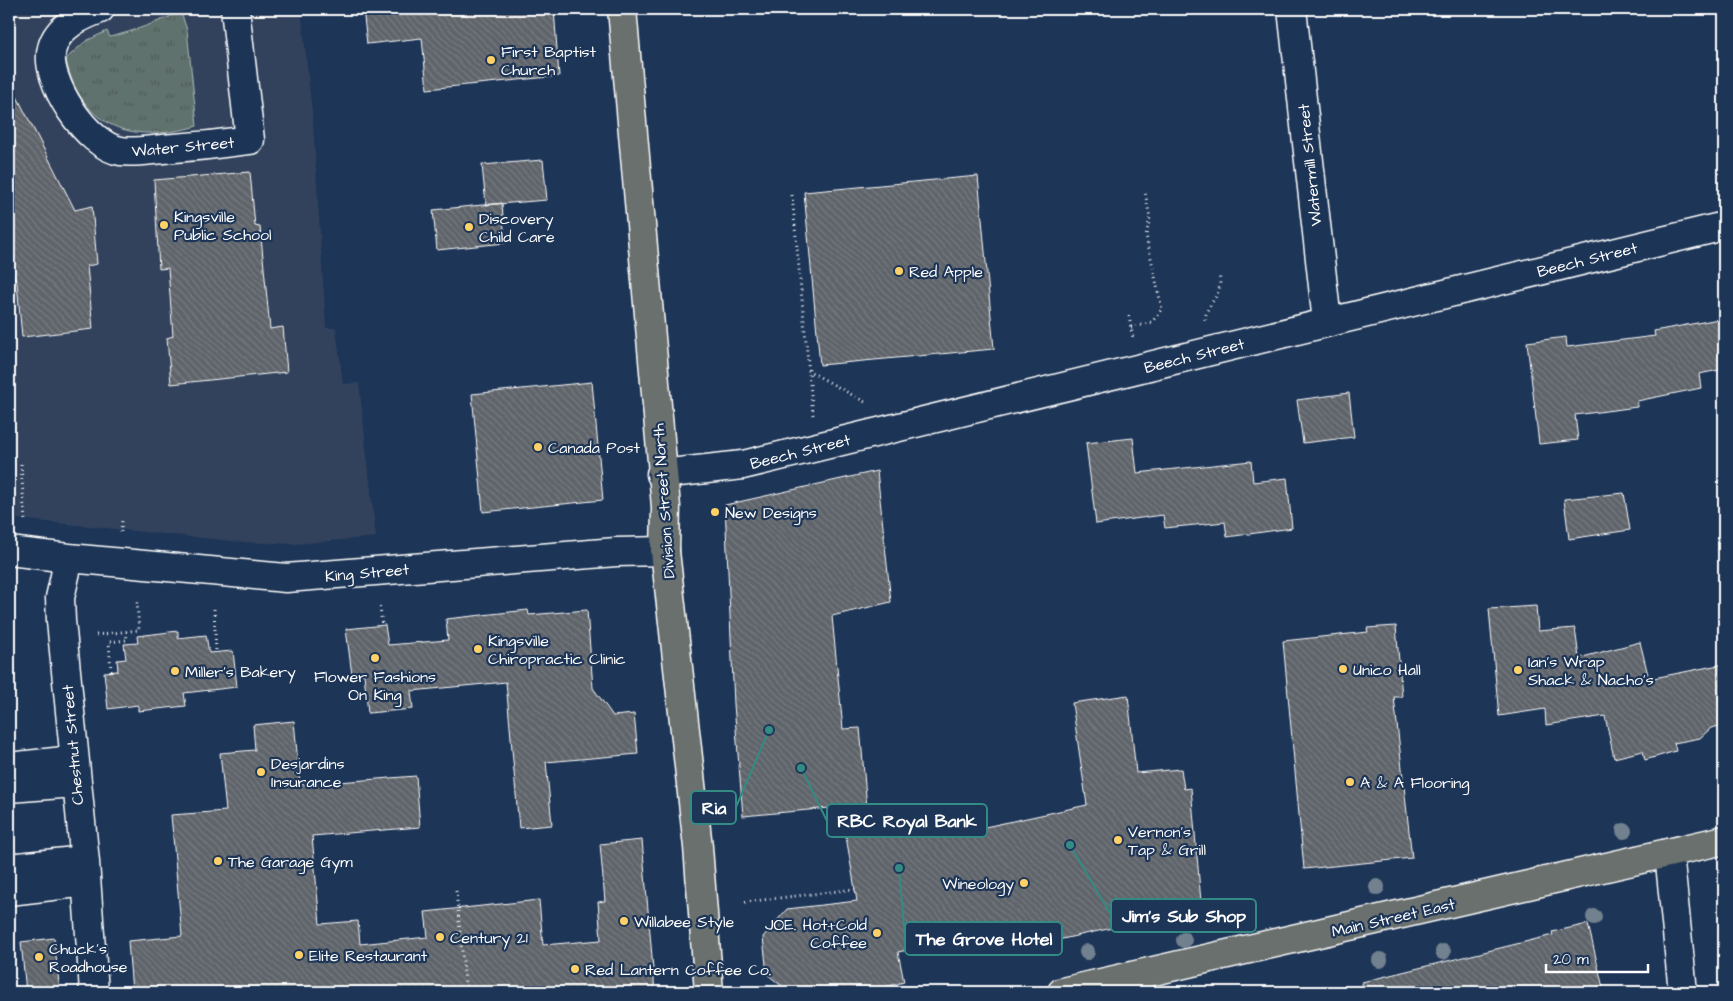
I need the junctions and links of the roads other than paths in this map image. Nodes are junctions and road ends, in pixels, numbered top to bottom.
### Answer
1 (100, 9) edge
2 (235, 9) edge
3 (622, 9) edge
4 (1292, 9) edge
5 (1724, 226) edge
6 (1326, 322) junction
7 (661, 474) junction
8 (9, 551) edge
9 (665, 551) junction
10 (69, 558) junction
11 (9, 767) edge
12 (74, 771) junction
13 (9, 788) edge
14 (1724, 840) edge
15 (1669, 853) junction
16 (9, 868) edge
17 (85, 871) junction
18 (9, 891) edge
19 (94, 992) edge
20 (709, 992) edge
21 (1062, 992) edge
22 (1684, 992) edge

1 - 2 street, Water Street
3 - 7 main road, Division Street North
4 - 6 street, Watermill Street
5 - 6 street, Beech Street
6 - 7 street, Beech Street
7 - 9 main road, Division Street North
8 - 10 street
9 - 10 street, King Street
9 - 20 main road, Division Street North
10 - 12 street, Chestnut Street
11 - 12 street
12 - 13 street
12 - 17 street, Chestnut Street
14 - 15 main road, Main Street East
15 - 21 main road, Main Street East
15 - 22 street
16 - 17 street
17 - 18 street
17 - 19 street, Chestnut Street

